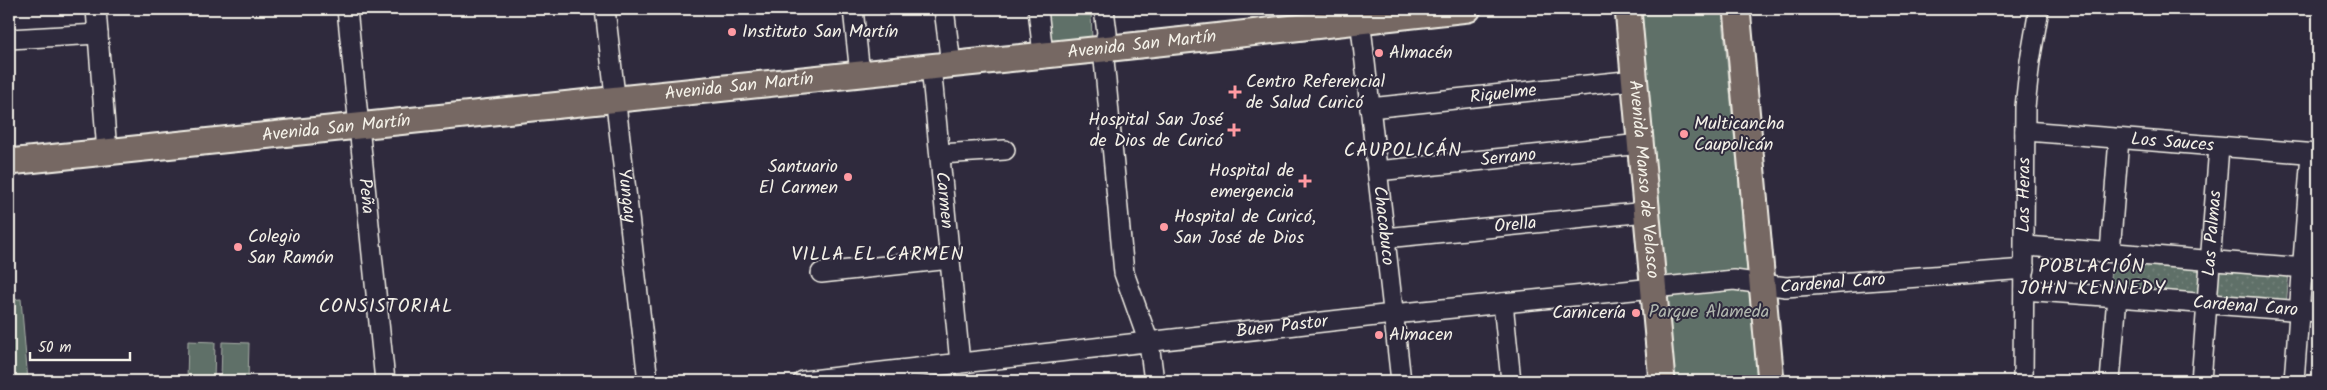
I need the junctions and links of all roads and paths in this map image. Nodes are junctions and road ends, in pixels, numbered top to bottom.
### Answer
1 (96, 9) edge
2 (347, 9) edge
3 (605, 9) edge
4 (853, 9) edge
5 (944, 9) edge
6 (1038, 9) edge
7 (1104, 9) edge
8 (1468, 9) edge
9 (1628, 9) edge
10 (1737, 9) edge
11 (2039, 9) edge
12 (1360, 15) edge
13 (98, 34) junction
14 (9, 39) edge
15 (1103, 49) junction
16 (1043, 55) junction
17 (941, 65) junction
18 (860, 74) junction
19 (1636, 80) junction
20 (615, 99) junction
21 (1370, 108) junction
22 (359, 126) junction
23 (2025, 132) junction
24 (2119, 139) junction
25 (1641, 144) junction
26 (2219, 146) junction
27 (1005, 150) dead end
28 (107, 152) junction
29 (940, 154) junction
30 (2315, 154) edge
31 (9, 162) edge
32 (1377, 171) junction
33 (1646, 212) junction
34 (1385, 238) junction
35 (2026, 246) junction
36 (2110, 252) junction
37 (950, 259) junction
38 (2210, 260) junction
39 (2310, 268) edge
40 (2025, 269) junction
41 (821, 273) dead end
42 (1762, 283) junction
43 (1653, 288) junction
44 (2024, 290) junction
45 (2117, 297) junction
46 (1503, 303) junction
47 (2207, 304) junction
48 (2299, 311) junction
49 (2318, 312) edge
50 (1393, 314) junction
51 (1149, 343) junction
52 (960, 363) junction
53 (906, 375) edge
54 (385, 381) edge
55 (648, 381) edge
56 (803, 381) edge
57 (1154, 381) edge
58 (1401, 381) edge
59 (1511, 381) edge
60 (1662, 381) edge
61 (1771, 381) edge
62 (2023, 381) edge
63 (2110, 381) edge
64 (2201, 381) edge
65 (2294, 381) edge

1 - 13 street
2 - 22 street, Peña
3 - 20 street, Yungay
4 - 18 street
5 - 17 street, Carmen
6 - 16 street
7 - 15 street
8 - 12 main road, Avenida San Martín
9 - 19 main road, Avenida Manso de Velasco
10 - 42 main road
11 - 23 street, Las Heras
12 - 15 main road, Avenida San Martín
12 - 21 street, Chacabuco
13 - 14 street
13 - 28 street
15 - 16 main road, Avenida San Martín
15 - 51 street
16 - 17 main road, Avenida San Martín
17 - 18 main road, Avenida San Martín
17 - 29 street, Carmen
18 - 20 main road, Avenida San Martín
19 - 21 street, Riquelme
19 - 25 main road, Avenida Manso de Velasco
20 - 22 main road, Avenida San Martín
20 - 55 street, Yungay
21 - 32 street, Chacabuco
22 - 28 main road, Avenida San Martín
22 - 54 street, Peña
23 - 24 street, Los Sauces
23 - 35 street, Las Heras
24 - 26 street, Los Sauces
24 - 36 street
25 - 32 street, Serrano
25 - 33 main road, Avenida Manso de Velasco
26 - 30 street, Los Sauces
26 - 38 street, Las Palmas
27 - 29 street
28 - 31 main road, Avenida San Martín
29 - 37 street, Carmen
30 - 39 street
32 - 34 street, Chacabuco
33 - 34 street, Orella
33 - 43 main road, Avenida Manso de Velasco
34 - 50 street, Chacabuco
35 - 36 street
35 - 40 street, Las Heras
36 - 38 street
37 - 41 street
37 - 52 street, Carmen
38 - 39 street
38 - 47 street, Las Palmas
39 - 48 street
40 - 42 street, Cardenal Caro
40 - 44 street, Las Heras
42 - 43 street, Buen Pastor
42 - 61 main road
43 - 46 street, Buen Pastor
43 - 60 main road, Avenida Manso de Velasco
44 - 45 street, Cardenal Caro
44 - 62 street, Las Heras
45 - 47 street, Cardenal Caro
45 - 63 street
46 - 50 street, Buen Pastor
46 - 59 street
47 - 48 street, Cardenal Caro
47 - 64 street, Las Palmas
48 - 49 street, Cardenal Caro
48 - 65 street
50 - 51 street, Buen Pastor
50 - 58 street, Chacabuco
51 - 52 street, Buen Pastor
51 - 57 street
52 - 53 street, Buen Pastor
53 - 56 street, Buen Pastor

